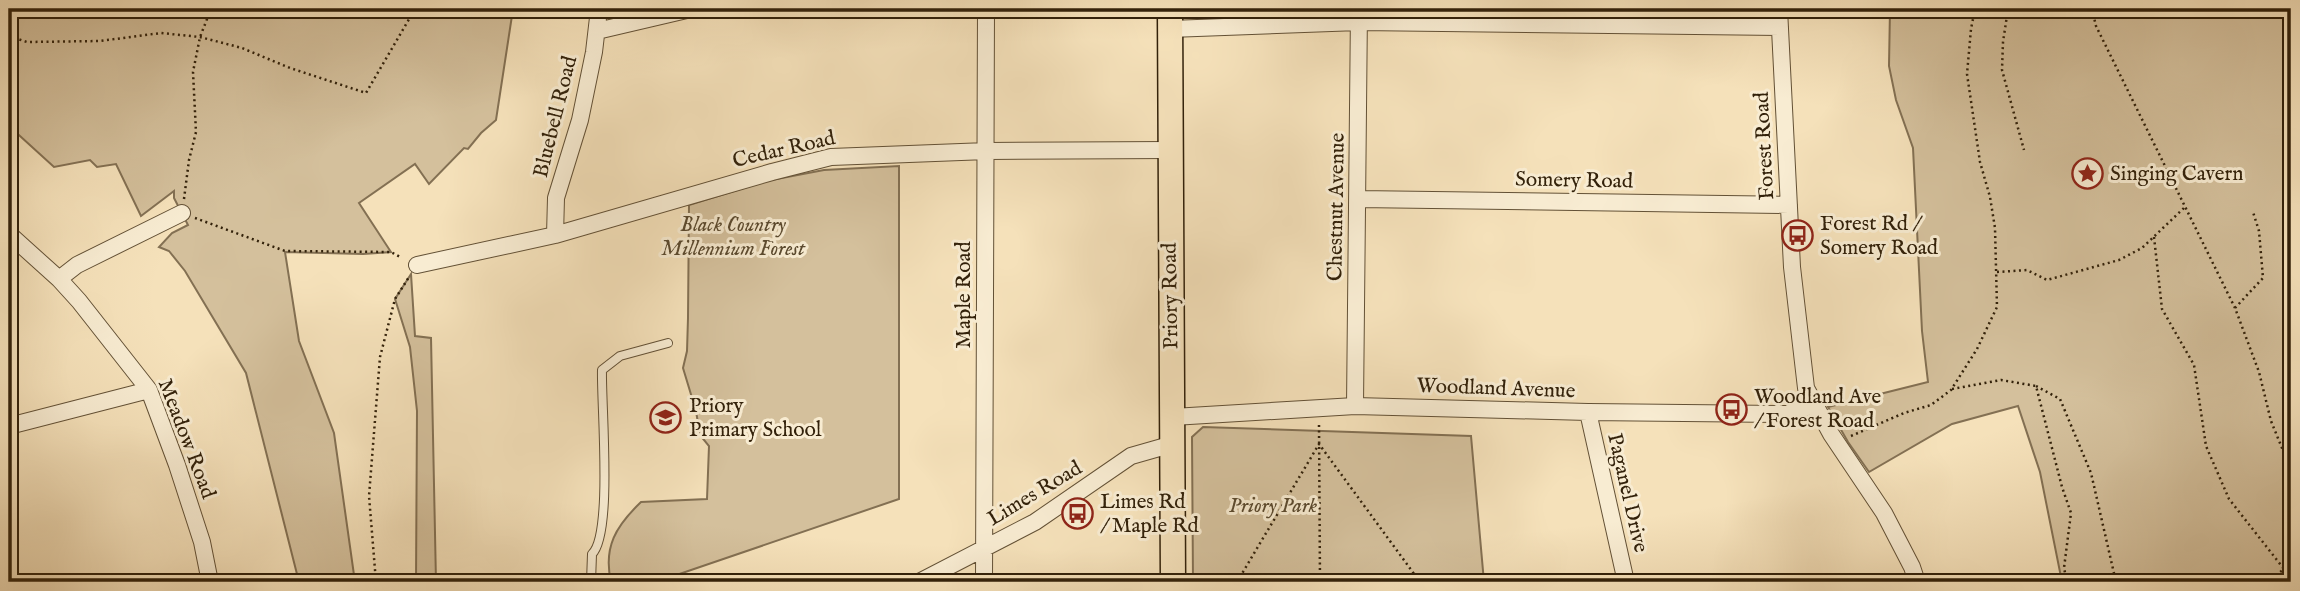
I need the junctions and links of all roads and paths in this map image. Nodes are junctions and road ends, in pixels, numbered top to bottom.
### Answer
1 (211, 9) edge
2 (415, 9) edge
3 (599, 9) edge
4 (691, 9) edge
5 (986, 9) edge
6 (1779, 9) edge
7 (1975, 9) edge
8 (2008, 9) edge
9 (2092, 9) edge
10 (1359, 15) edge
11 (1170, 19) edge
12 (1780, 27) junction
13 (597, 31) junction
14 (9, 36) edge
15 (200, 37) junction
16 (1170, 150) junction
17 (2024, 150) dead end
18 (987, 151) junction
19 (2291, 153) edge
20 (2291, 181) edge
21 (1358, 198) junction
22 (1789, 205) junction
23 (2185, 207) junction
24 (2253, 212) dead end
25 (183, 213) junction
26 (9, 234) edge
27 (555, 235) junction
28 (2154, 237) junction
29 (417, 265) junction
30 (1997, 272) junction
31 (59, 279) junction
32 (2235, 308) junction
33 (668, 343) dead end
34 (2036, 386) junction
35 (149, 390) junction
36 (1951, 390) junction
37 (1816, 404) junction
38 (1319, 406) junction
39 (1355, 406) junction
40 (1588, 412) junction
41 (1173, 417) junction
42 (9, 426) edge
43 (1843, 439) dead end
44 (1174, 444) junction
45 (1319, 444) junction
46 (2291, 465) edge
47 (984, 549) junction
48 (210, 582) edge
49 (376, 582) edge
50 (592, 582) edge
51 (919, 582) edge
52 (984, 582) edge
53 (1172, 582) edge
54 (1237, 582) edge
55 (1320, 582) edge
56 (1420, 582) edge
57 (1626, 582) edge
58 (1917, 582) edge
59 (2067, 582) edge
60 (2116, 582) edge
61 (2269, 582) edge

1 - 15 path
2 - 15 path
3 - 13 street, Bluebell Road
4 - 13 street
5 - 18 street, Maple Road
6 - 12 street, Forest Road
7 - 30 path
8 - 17 path
9 - 23 path
10 - 11 street
10 - 12 street
10 - 21 street, Chestnut Avenue
11 - 16 main road, Priory Road
12 - 22 street, Forest Road
13 - 27 street, Bluebell Road
14 - 15 path
15 - 25 path
16 - 18 street, Cedar Road
16 - 41 main road, Priory Road
18 - 27 street, Cedar Road
18 - 47 street, Maple Road
19 - 20 path
21 - 22 street, Somery Road
21 - 39 street, Chestnut Avenue
22 - 37 street, Forest Road
23 - 28 path
23 - 32 path
24 - 32 path
25 - 29 path
25 - 31 street
26 - 31 street, Meadow Road
27 - 29 street, Cedar Road
28 - 30 path
28 - 61 path
29 - 49 path
30 - 36 path
31 - 35 street, Meadow Road
32 - 46 path
33 - 50 lane
34 - 36 path
34 - 59 path
34 - 60 path
35 - 42 street
35 - 48 street, Meadow Road
36 - 43 path
37 - 40 street, Woodland Avenue
37 - 58 street, Forest Road
38 - 39 street, Woodland Avenue
38 - 41 street, Woodland Avenue
38 - 45 path
39 - 40 street, Woodland Avenue
40 - 57 street, Paganel Drive
41 - 44 main road, Priory Road
44 - 47 street, Limes Road
44 - 53 main road, Priory Road
45 - 54 path
45 - 55 path
45 - 56 path
47 - 51 street, Limes Road
47 - 52 street, Maple Road

